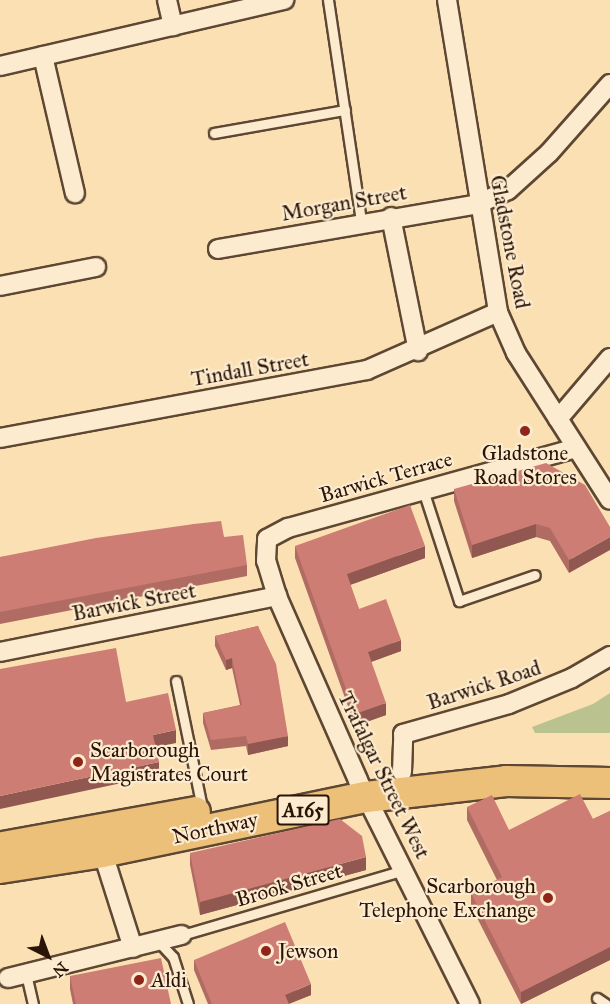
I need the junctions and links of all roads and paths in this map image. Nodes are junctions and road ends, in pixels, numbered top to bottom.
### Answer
1 (166, 0) edge
2 (284, 0) edge
3 (328, 0) edge
4 (447, 0) edge
5 (173, 26) junction
6 (43, 56) junction
7 (0, 66) edge
8 (610, 84) edge
9 (345, 110) junction
10 (214, 133) dead end
11 (75, 193) dead end
12 (478, 204) junction
13 (391, 217) junction
14 (361, 222) junction
15 (218, 249) dead end
16 (96, 267) dead end
17 (0, 285) edge
18 (498, 312) junction
19 (418, 351) junction
20 (610, 358) edge
21 (558, 419) junction
22 (0, 438) edge
23 (576, 448) junction
24 (423, 490) junction
25 (610, 500) edge
26 (535, 575) dead end
27 (277, 596) junction
28 (0, 652) edge
29 (610, 656) edge
30 (176, 681) dead end
31 (610, 763) edge
32 (402, 772) junction
33 (610, 783) edge
34 (362, 788) junction
35 (203, 810) junction
36 (99, 841) junction
37 (0, 847) edge
38 (0, 868) edge
39 (405, 870) junction
40 (182, 935) joint
41 (157, 940) junction
42 (133, 948) junction
43 (17, 976) joint
44 (597, 998) dead end
45 (33, 1004) edge
46 (188, 1004) edge
47 (470, 1004) edge
48 (606, 1004) edge

1 - 5 street
2 - 5 street
3 - 9 lane
4 - 12 street, Gladstone Road
5 - 6 street
6 - 7 street
6 - 11 street
8 - 12 street, Morgan Street
9 - 10 lane
9 - 14 lane
12 - 13 street, Morgan Street
12 - 18 street, Gladstone Road
13 - 14 street, Morgan Street
13 - 19 street
14 - 15 street, Morgan Street
16 - 17 street
18 - 19 street, Tindall Street
18 - 21 street, Gladstone Road
19 - 22 street, Tindall Street
20 - 21 street
21 - 23 street, Gladstone Road
23 - 24 street, Barwick Terrace
23 - 25 street, Gladstone Road
24 - 26 lane
24 - 27 street, Barwick Terrace
27 - 28 street, Barwick Street
27 - 34 street, Trafalgar Street West
29 - 32 street, Barwick Road
30 - 35 lane
31 - 32 main road, Northway / A165
32 - 34 main road, Northway / A165
33 - 34 main road, Northway / A165
34 - 35 main road, Northway / A165
34 - 36 main road, Northway / A165
34 - 39 street, Trafalgar Street West
35 - 36 main road, Northway / A165
36 - 37 main road, Northway / A165
36 - 38 main road, Northway / A165
36 - 42 street
39 - 40 lane, Brook Street
39 - 47 street, Trafalgar Street West
40 - 41 street
41 - 42 street
41 - 46 lane
42 - 43 street
43 - 45 lane
44 - 48 lane

